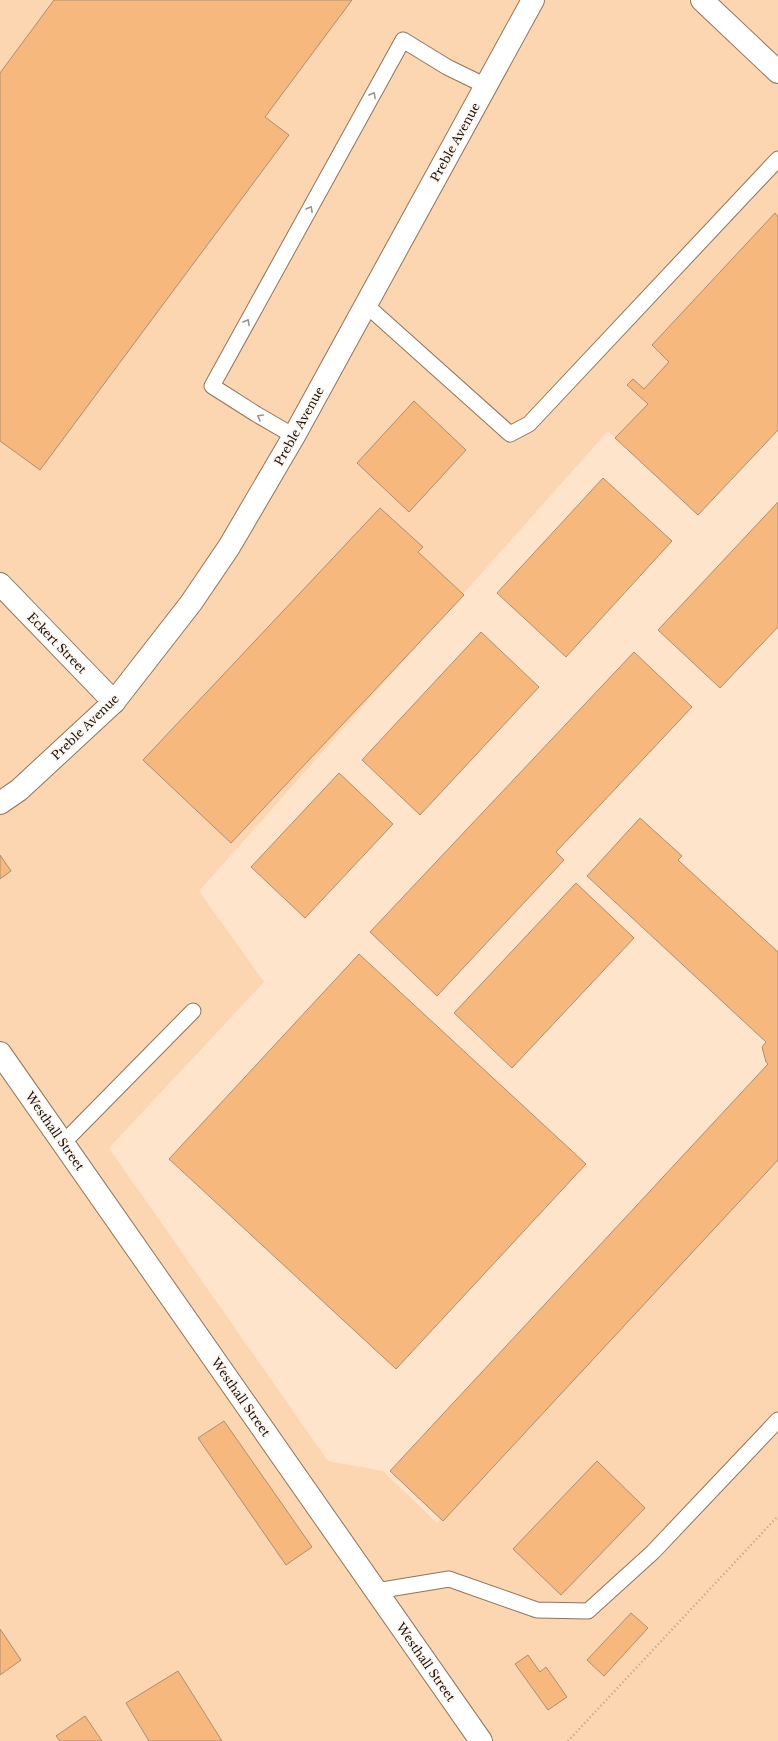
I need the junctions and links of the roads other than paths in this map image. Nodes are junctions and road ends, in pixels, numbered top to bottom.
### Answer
1 (533, 0) edge
2 (702, 0) edge
3 (778, 72) edge
4 (486, 86) junction
5 (778, 159) edge
6 (366, 305) junction
7 (294, 436) junction
8 (0, 584) edge
9 (114, 702) junction
10 (0, 803) edge
11 (192, 1011) dead end
12 (0, 1053) edge
13 (63, 1143) junction
14 (778, 1420) edge
15 (376, 1591) junction
16 (481, 1741) edge

1 - 4 street, Preble Avenue
2 - 3 street
4 - 6 street, Preble Avenue
7 -> 4 lane
5 - 6 lane
6 - 7 street, Preble Avenue
7 - 9 street, Preble Avenue
8 - 9 street, Eckert Street
9 - 10 street, Preble Avenue
11 - 13 lane
12 - 13 street, Westhall Street
13 - 15 street, Westhall Street
14 - 15 lane
15 - 16 street, Westhall Street

